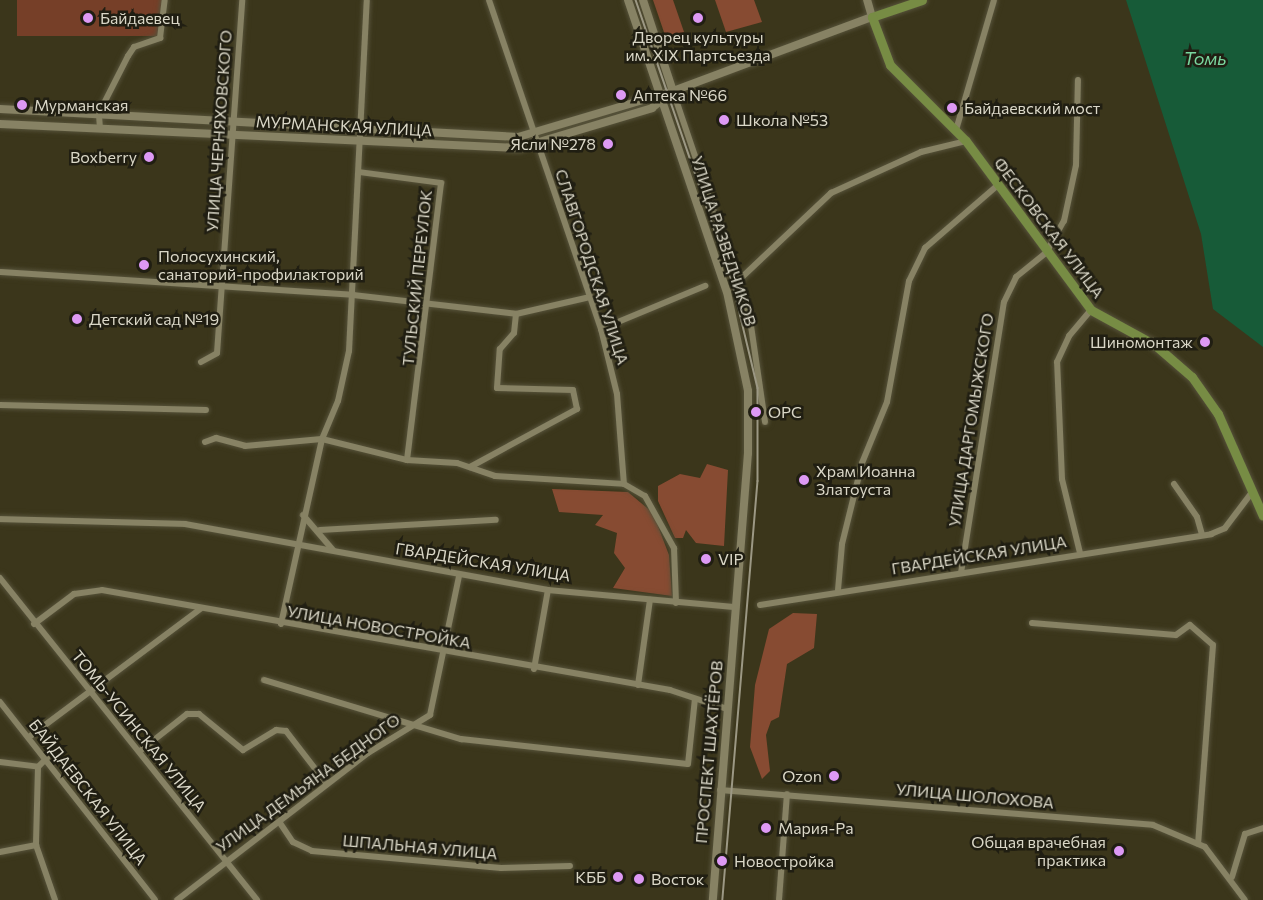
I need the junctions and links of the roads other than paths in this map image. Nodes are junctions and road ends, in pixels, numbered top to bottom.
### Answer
1 (165, 0) edge
2 (242, 0) edge
3 (367, 0) edge
4 (489, 0) edge
5 (628, 0) edge
6 (643, 0) edge
7 (867, 0) edge
8 (922, 0) edge
9 (994, 0) edge
10 (872, 17) junction
11 (1078, 80) dead end
12 (673, 91) junction
13 (659, 92) junction
14 (663, 103) junction
15 (0, 109) edge
16 (99, 113) junction
17 (233, 122) junction
18 (0, 124) edge
19 (361, 128) junction
20 (100, 129) junction
21 (956, 130) junction
22 (230, 135) junction
23 (532, 135) junction
24 (360, 141) junction
25 (966, 141) junction
26 (536, 147) junction
27 (359, 172) junction
28 (998, 185) junction
29 (1046, 253) junction
30 (0, 272) edge
31 (739, 280) junction
32 (221, 286) junction
33 (705, 286) dead end
34 (353, 295) junction
35 (590, 297) junction
36 (429, 304) junction
37 (1091, 310) junction
38 (516, 314) junction
39 (601, 329) junction
40 (201, 362) dead end
41 (0, 405) edge
42 (206, 410) dead end
43 (765, 422) dead end
44 (322, 439) junction
45 (205, 442) dead end
46 (407, 460) junction
47 (470, 467) junction
48 (624, 484) junction
49 (1174, 484) dead end
50 (1253, 491) junction
51 (303, 515) junction
52 (1263, 516) edge
53 (0, 519) edge
54 (496, 520) dead end
55 (320, 530) junction
56 (1202, 534) junction
57 (296, 543) junction
58 (333, 550) junction
59 (1080, 553) junction
60 (961, 573) junction
61 (459, 576) junction
62 (0, 578) edge
63 (548, 590) junction
64 (838, 590) junction
65 (650, 600) junction
66 (676, 603) junction
67 (760, 605) dead end
68 (736, 607) junction
69 (200, 609) junction
70 (1032, 623) dead end
71 (34, 624) junction
72 (281, 624) junction
73 (447, 653) junction
74 (534, 669) junction
75 (264, 680) dead end
76 (638, 685) junction
77 (91, 693) junction
78 (695, 699) junction
79 (0, 702) edge
80 (727, 709) junction
81 (410, 724) junction
82 (29, 736) junction
83 (140, 751) junction
84 (47, 758) junction
85 (0, 762) edge
86 (38, 767) junction
87 (327, 784) junction
88 (720, 790) junction
89 (787, 794) junction
90 (280, 823) junction
91 (1263, 828) edge
92 (1198, 843) junction
93 (36, 845) junction
94 (0, 852) edge
95 (225, 860) junction
96 (570, 866) dead end
97 (1232, 877) junction
98 (55, 900) edge
99 (155, 900) edge
100 (177, 900) edge
101 (257, 900) edge
102 (713, 900) edge
103 (779, 900) edge
104 (1245, 900) edge

1 - 16 street
2 - 17 street, УЛИЦА ЧЕРНЯХОВСКОГО
3 - 19 street
4 - 23 street, СЛАВГОРОДСКАЯ УЛИЦА
5 - 13 main road, УЛИЦА РАЗВЕДЧИКОВ
6 - 12 main road, УЛИЦА РАЗВЕДЧИКОВ
7 - 10 main road
8 - 10 main road, МУРМАНСКАЯ УЛИЦА
9 - 21 street
10 - 12 main road, МУРМАНСКАЯ УЛИЦА
10 - 21 main road, ФЕСКОВСКАЯ УЛИЦА
11 - 29 street
12 - 13 main road, МУРМАНСКАЯ УЛИЦА
12 - 14 main road, МУРМАНСКАЯ УЛИЦА
12 - 31 street, УЛИЦА РАЗВЕДЧИКОВ
13 - 14 main road, УЛИЦА РАЗВЕДЧИКОВ
13 - 23 main road, МУРМАНСКАЯ УЛИЦА
14 - 26 main road, МУРМАНСКАЯ УЛИЦА
14 - 68 main road, УЛИЦА РАЗВЕДЧИКОВ
15 - 16 main road, МУРМАНСКАЯ УЛИЦА
16 - 17 main road, МУРМАНСКАЯ УЛИЦА
16 - 20 street
17 - 19 main road, МУРМАНСКАЯ УЛИЦА
17 - 22 street, УЛИЦА ЧЕРНЯХОВСКОГО
18 - 20 main road, МУРМАНСКАЯ УЛИЦА
19 - 23 main road, МУРМАНСКАЯ УЛИЦА
19 - 24 street
20 - 22 main road, МУРМАНСКАЯ УЛИЦА
21 - 25 main road, ФЕСКОВСКАЯ УЛИЦА
22 - 24 main road, МУРМАНСКАЯ УЛИЦА
22 - 32 street, УЛИЦА ЧЕРНЯХОВСКОГО
23 - 26 street, СЛАВГОРОДСКАЯ УЛИЦА
24 - 26 main road, МУРМАНСКАЯ УЛИЦА
24 - 27 street
25 - 28 main road, ФЕСКОВСКАЯ УЛИЦА
25 - 31 street
26 - 35 street, СЛАВГОРОДСКАЯ УЛИЦА
27 - 34 street
27 - 36 street, ТУЛЬСКИЙ ПЕРЕУЛОК
28 - 29 main road, ФЕСКОВСКАЯ УЛИЦА
28 - 64 street
29 - 37 main road, ФЕСКОВСКАЯ УЛИЦА
29 - 60 street, УЛИЦА ДАРГОМЫЖСКОГО
30 - 32 street
31 - 43 street, УЛИЦА РАЗВЕДЧИКОВ
32 - 34 street
32 - 40 street, УЛИЦА ЧЕРНЯХОВСКОГО
33 - 39 street
34 - 36 street
34 - 44 street
35 - 38 street
35 - 39 street, СЛАВГОРОДСКАЯ УЛИЦА
36 - 38 street
36 - 46 street, ТУЛЬСКИЙ ПЕРЕУЛОК
37 - 50 main road, ФЕСКОВСКАЯ УЛИЦА
37 - 59 street
38 - 47 street
39 - 48 street, СЛАВГОРОДСКАЯ УЛИЦА
41 - 42 street
44 - 45 street
44 - 46 street
44 - 51 street
46 - 47 street
47 - 48 street
48 - 66 street
49 - 56 street
50 - 52 main road, ФЕСКОВСКАЯ УЛИЦА
50 - 56 street
51 - 55 street
51 - 57 street
53 - 57 street, ГВАРДЕЙСКАЯ УЛИЦА
54 - 55 street
55 - 58 street
56 - 59 street, ГВАРДЕЙСКАЯ УЛИЦА
57 - 58 street, ГВАРДЕЙСКАЯ УЛИЦА
57 - 72 street
58 - 61 street, ГВАРДЕЙСКАЯ УЛИЦА
59 - 60 street, ГВАРДЕЙСКАЯ УЛИЦА
60 - 64 street, ГВАРДЕЙСКАЯ УЛИЦА
61 - 63 street, ГВАРДЕЙСКАЯ УЛИЦА
61 - 73 street, УЛИЦА ДЕМЬЯНА БЕДНОГО
62 - 71 street, ТОМЬ-УСИНСКАЯ УЛИЦА
63 - 65 street, ГВАРДЕЙСКАЯ УЛИЦА
63 - 74 street
64 - 67 street, ГВАРДЕЙСКАЯ УЛИЦА
65 - 66 street, ГВАРДЕЙСКАЯ УЛИЦА
65 - 76 street
66 - 68 street, ГВАРДЕЙСКАЯ УЛИЦА
68 - 80 main road, ПРОСПЕКТ ШАХТЁРОВ
69 - 71 street, УЛИЦА НОВОСТРОЙКА
69 - 72 street, УЛИЦА НОВОСТРОЙКА
69 - 77 street
70 - 92 street
71 - 77 street, ТОМЬ-УСИНСКАЯ УЛИЦА
72 - 73 street, УЛИЦА НОВОСТРОЙКА
73 - 74 street, УЛИЦА НОВОСТРОЙКА
73 - 81 street, УЛИЦА ДЕМЬЯНА БЕДНОГО
74 - 76 street, УЛИЦА НОВОСТРОЙКА
75 - 81 street
76 - 78 street, УЛИЦА НОВОСТРОЙКА
77 - 82 street
77 - 83 street, ТОМЬ-УСИНСКАЯ УЛИЦА
78 - 80 street, УЛИЦА НОВОСТРОЙКА
78 - 81 street
79 - 82 street, БАЙДАЕВСКАЯ УЛИЦА
80 - 88 main road, ПРОСПЕКТ ШАХТЁРОВ
81 - 87 street, УЛИЦА ДЕМЬЯНА БЕДНОГО
82 - 84 street, БАЙДАЕВСКАЯ УЛИЦА
83 - 87 street
83 - 95 street, ТОМЬ-УСИНСКАЯ УЛИЦА
84 - 86 street
84 - 99 street, БАЙДАЕВСКАЯ УЛИЦА
85 - 86 street
86 - 93 street
87 - 90 street, УЛИЦА ДЕМЬЯНА БЕДНОГО
88 - 89 street, УЛИЦА ШОЛОХОВА
88 - 102 main road, ПРОСПЕКТ ШАХТЁРОВ
89 - 92 street, УЛИЦА ШОЛОХОВА
89 - 103 street
90 - 95 street, УЛИЦА ДЕМЬЯНА БЕДНОГО
90 - 96 street, ШПАЛЬНАЯ УЛИЦА
91 - 97 street
92 - 97 street, УЛИЦА ШОЛОХОВА
93 - 94 street
93 - 98 street
95 - 100 street, УЛИЦА ДЕМЬЯНА БЕДНОГО
95 - 101 street, ТОМЬ-УСИНСКАЯ УЛИЦА
97 - 104 street, УЛИЦА ШОЛОХОВА

